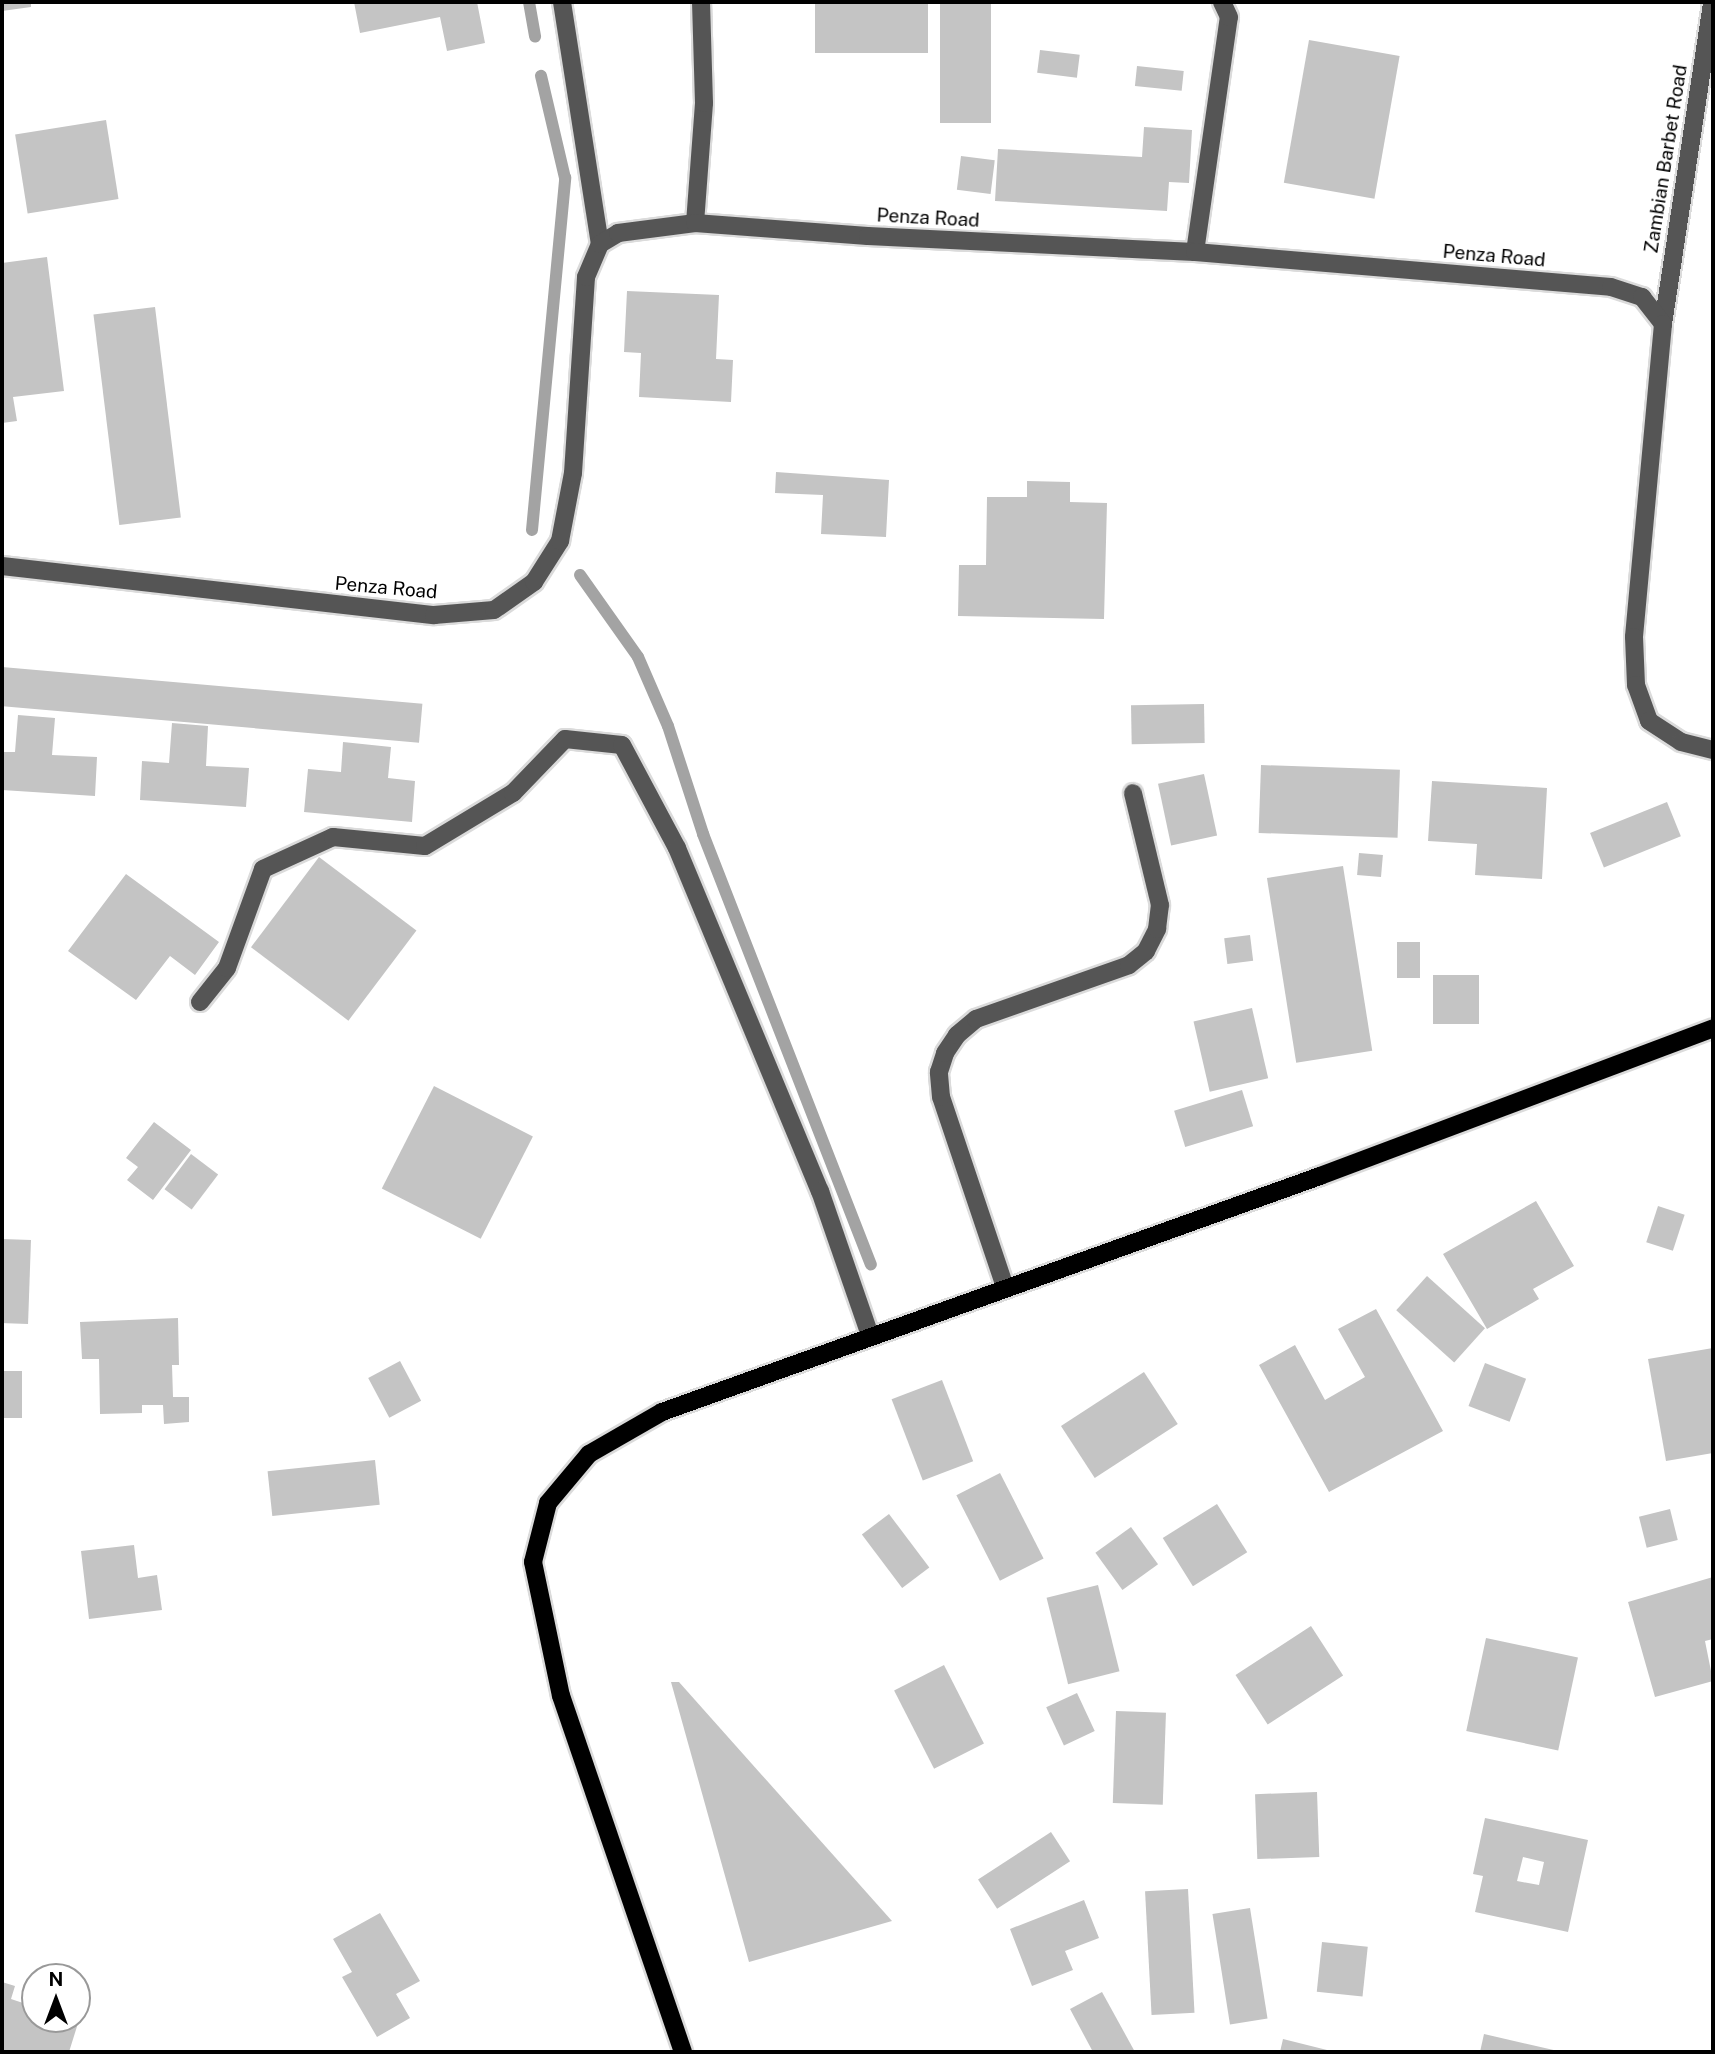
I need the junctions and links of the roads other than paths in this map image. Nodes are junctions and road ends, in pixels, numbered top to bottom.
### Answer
1 (562, 2) edge
2 (701, 2) edge
3 (1222, 2) edge
4 (1712, 2) edge
5 (695, 223) junction
6 (600, 244) junction
7 (1195, 252) junction
8 (1663, 324) junction
9 (2, 566) edge
10 (1713, 750) edge
11 (1133, 793) dead end
12 (200, 1002) dead end
13 (1713, 1028) edge
14 (1005, 1287) junction
15 (870, 1335) junction
16 (683, 2052) edge

1 - 6 street
2 - 5 street
3 - 7 street
4 - 8 street, Zambian Barbet Road
5 - 6 street, Penza Road
5 - 7 street, Penza Road
6 - 9 street, Penza Road
7 - 8 street, Penza Road
8 - 10 street
11 - 14 street
12 - 15 street
13 - 14 main road
14 - 15 main road
15 - 16 main road

